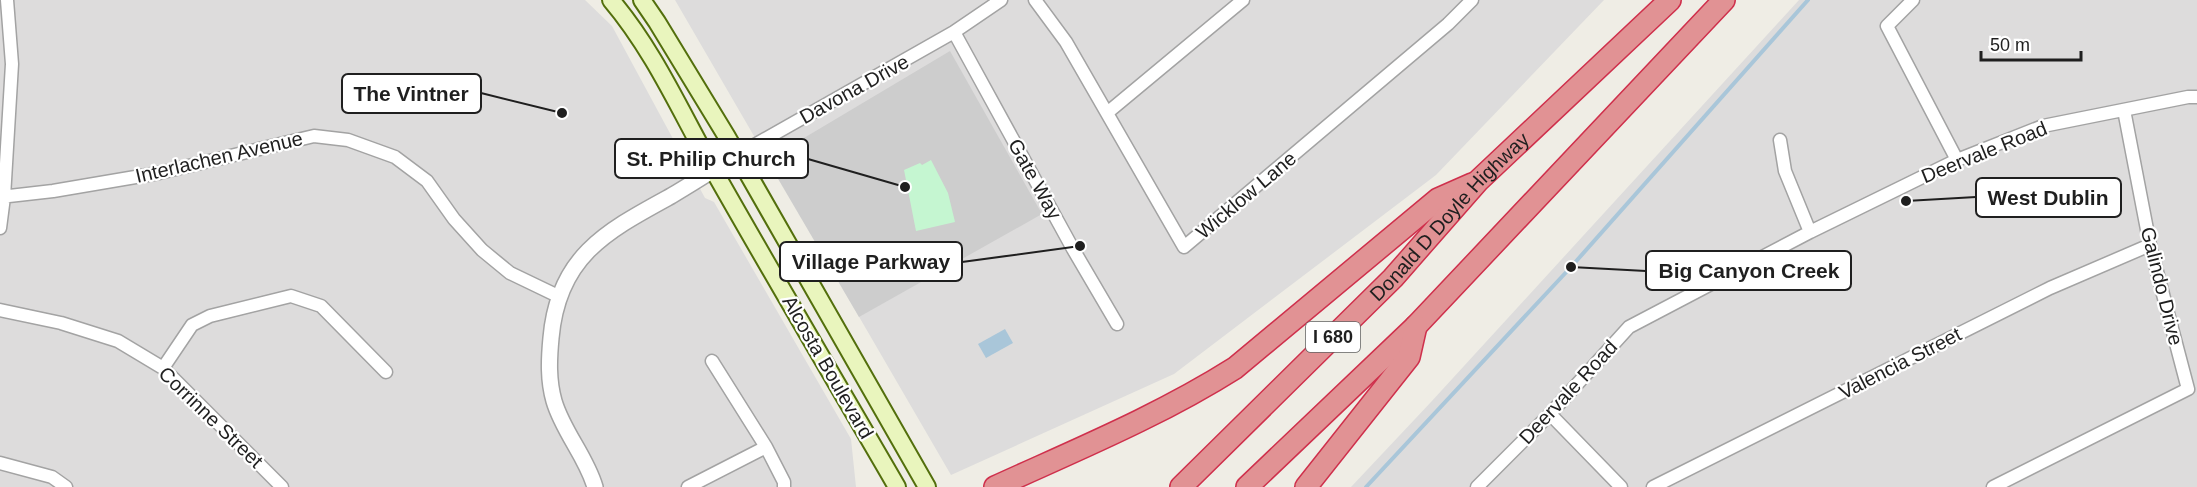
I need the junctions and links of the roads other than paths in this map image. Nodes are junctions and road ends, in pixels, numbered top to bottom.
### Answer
1 (7, 0) edge
2 (611, 0) edge
3 (642, 0) edge
4 (1001, 0) edge
5 (1035, 0) edge
6 (1243, 0) edge
7 (1472, 0) edge
8 (1670, 0) edge
9 (1724, 0) edge
10 (1913, 0) edge
11 (954, 32) junction
12 (2197, 97) edge
13 (2124, 110) junction
14 (1107, 113) junction
15 (1780, 140) dead end
16 (737, 155) junction
17 (1957, 160) junction
18 (714, 170) junction
19 (1478, 181) junction
20 (2, 197) edge
21 (0, 228) edge
22 (1810, 232) junction
23 (2150, 245) junction
24 (560, 297) junction
25 (0, 310) edge
26 (1117, 324) dead end
27 (1416, 326) junction
28 (712, 361) dead end
29 (163, 368) junction
30 (386, 372) dead end
31 (1550, 414) junction
32 (1309, 426) junction
33 (766, 447) junction
34 (0, 463) edge
35 (66, 487) edge
36 (282, 487) edge
37 (595, 487) edge
38 (688, 487) edge
39 (784, 487) edge
40 (897, 487) edge
41 (927, 487) edge
42 (995, 487) edge
43 (1181, 487) edge
44 (1247, 487) edge
45 (1264, 487) edge
46 (1306, 487) edge
47 (1477, 487) edge
48 (1621, 487) edge
49 (1653, 487) edge
50 (1993, 487) edge

1 - 20 street
2 - 18 main road, Alcosta Boulevard
3 - 16 main road, Alcosta Boulevard
4 - 11 street, Davona Drive
5 - 14 street, Wicklow Lane
6 - 14 street
7 - 14 street, Wicklow Lane
8 - 19 highway, Donald D Doyle Highway / I 680
9 - 27 highway, I 680
10 - 17 street
11 - 16 street, Davona Drive
11 - 26 street, Gate Way
12 - 13 street, Deervale Road
13 - 17 street, Deervale Road
13 - 23 street, Galindo Drive
15 - 22 street
16 - 18 street, Davona Drive
16 - 41 main road, Alcosta Boulevard
17 - 22 street, Deervale Road
18 - 24 street, Davona Drive
18 - 40 main road, Alcosta Boulevard
19 - 42 highway
19 - 43 highway, Donald D Doyle Highway / I 680
20 - 21 street
20 - 24 street, Interlachen Avenue
22 - 31 street, Deervale Road
23 - 49 street, Valencia Street
23 - 50 street, Galindo Drive
24 - 37 street, Davona Drive
25 - 29 street, Corrinne Street
27 - 32 highway, I 680
27 - 46 highway
28 - 33 street
29 - 30 street
29 - 36 street, Corrinne Street
31 - 47 street, Deervale Road
31 - 48 street
32 - 44 highway, I 680
32 - 45 highway
33 - 38 street
33 - 39 street
34 - 35 street

